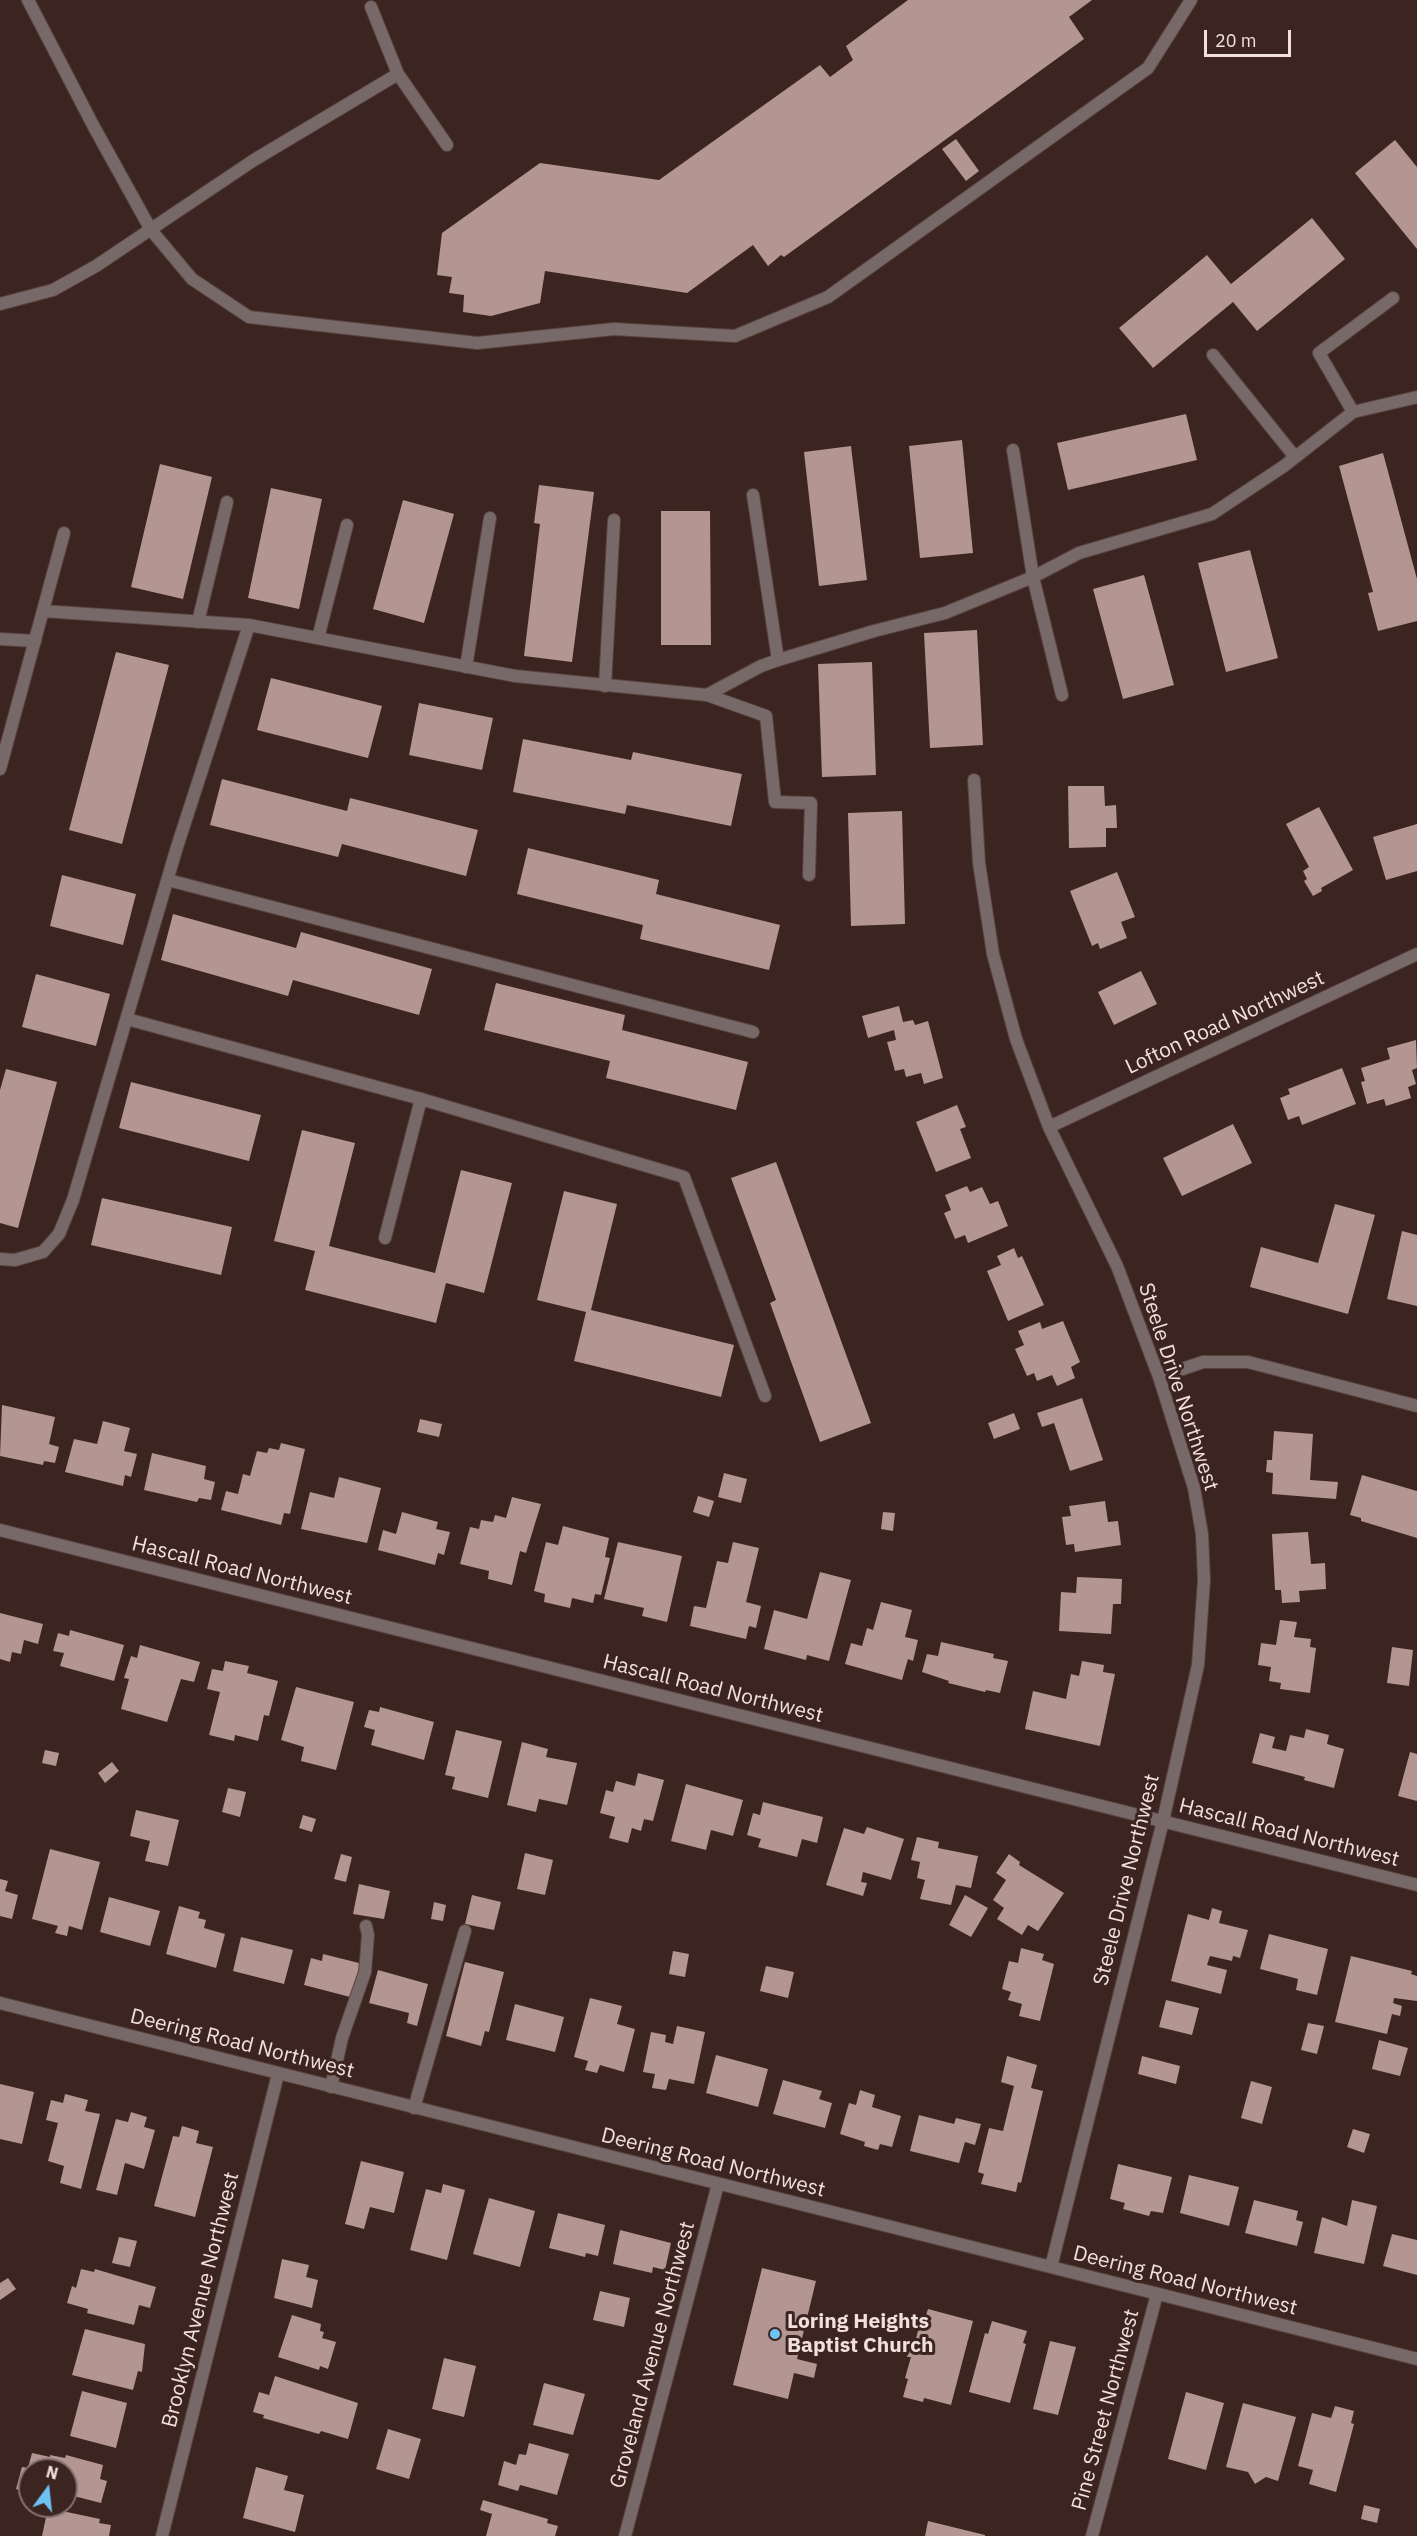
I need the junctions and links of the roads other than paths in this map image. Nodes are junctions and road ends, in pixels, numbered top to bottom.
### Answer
1 (28, 0) edge
2 (1191, 0) edge
3 (371, 7) dead end
4 (398, 74) junction
5 (447, 145) dead end
6 (152, 230) junction
7 (1393, 298) dead end
8 (0, 304) edge
9 (1213, 355) dead end
10 (1417, 397) edge
11 (1353, 412) junction
12 (1013, 450) dead end
13 (1294, 457) junction
14 (753, 495) dead end
15 (227, 502) dead end
16 (490, 518) dead end
17 (614, 520) dead end
18 (347, 525) dead end
19 (64, 533) dead end
20 (1033, 577) junction
21 (43, 611) junction
22 (198, 622) junction
23 (249, 625) junction
24 (318, 638) junction
25 (0, 639) edge
26 (35, 641) junction
27 (778, 660) junction
28 (466, 667) junction
29 (605, 686) junction
30 (707, 695) junction
31 (1062, 695) dead end
32 (0, 769) edge
33 (974, 780) dead end
34 (809, 875) dead end
35 (168, 880) junction
36 (1417, 954) edge
37 (127, 1019) junction
38 (753, 1032) dead end
39 (421, 1099) junction
40 (1049, 1127) junction
41 (385, 1238) dead end
42 (0, 1259) edge
43 (1159, 1377) junction
44 (765, 1396) dead end
45 (1417, 1406) edge
46 (0, 1530) edge
47 (1163, 1821) junction
48 (1417, 1885) edge
49 (366, 1926) dead end
50 (465, 1931) dead end
51 (0, 2003) edge
52 (278, 2074) junction
53 (331, 2087) junction
54 (414, 2108) junction
55 (718, 2184) junction
56 (1051, 2267) junction
57 (1157, 2294) junction
58 (1417, 2359) edge
59 (162, 2536) edge
60 (625, 2536) edge
61 (1092, 2536) edge

1 - 6 street
2 - 6 street
3 - 4 street
4 - 5 street
4 - 6 street
6 - 8 street
7 - 11 street
9 - 13 street
10 - 11 street
11 - 13 street
12 - 20 street
13 - 20 street
14 - 27 street
15 - 22 street
16 - 28 street
17 - 29 street
18 - 24 street
19 - 21 street
20 - 27 street
20 - 31 street
21 - 22 street
21 - 26 street
22 - 23 street
23 - 24 street
23 - 35 street
24 - 28 street
25 - 26 street
26 - 32 street
27 - 30 street
28 - 29 street
29 - 30 street
30 - 34 street
33 - 40 street, Steele Drive Northwest
35 - 37 street
35 - 38 street
36 - 40 street, Lofton Road Northwest
37 - 39 street
37 - 42 street
39 - 41 street
39 - 44 street
40 - 43 street, Steele Drive Northwest
43 - 45 street
43 - 47 street, Steele Drive Northwest
46 - 47 street, Hascall Road Northwest
47 - 48 street, Hascall Road Northwest
47 - 56 street, Steele Drive Northwest
49 - 53 street
50 - 54 street
51 - 52 street, Deering Road Northwest
52 - 53 street, Deering Road Northwest
52 - 59 street, Brooklyn Avenue Northwest
53 - 54 street, Deering Road Northwest
54 - 55 street, Deering Road Northwest
55 - 56 street, Deering Road Northwest
55 - 60 street, Groveland Avenue Northwest
56 - 57 street, Deering Road Northwest
57 - 58 street, Deering Road Northwest
57 - 61 street, Pine Street Northwest

